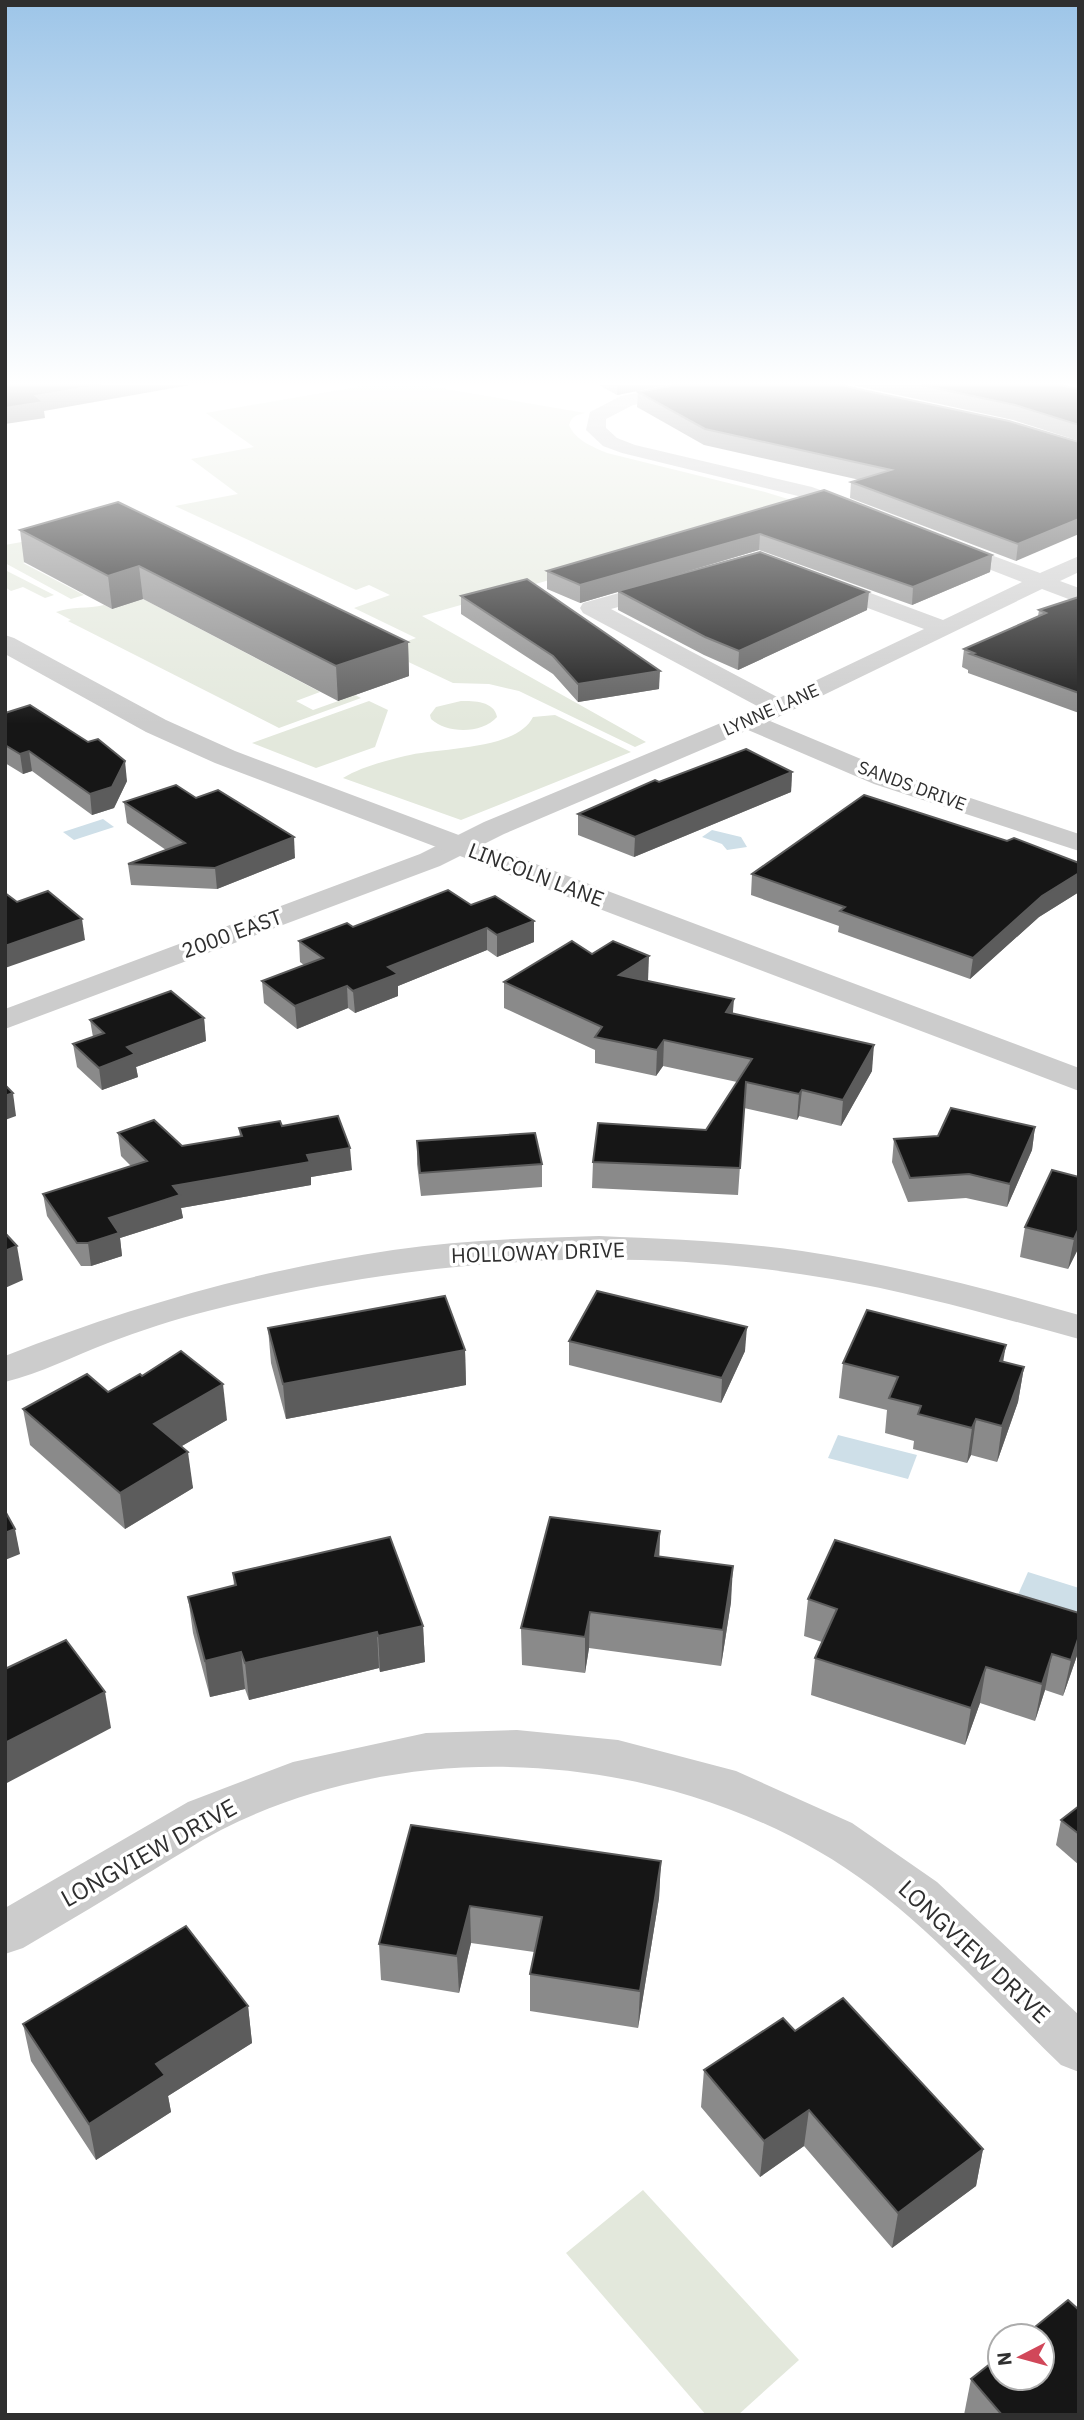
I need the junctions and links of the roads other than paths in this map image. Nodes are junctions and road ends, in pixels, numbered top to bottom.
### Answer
1 (824, 498) edge
2 (872, 516) edge
3 (924, 536) edge
4 (1079, 564) edge
5 (797, 573) edge
6 (1039, 581) junction
7 (681, 583) edge
8 (1079, 596) edge
9 (945, 629) junction
10 (5, 643) edge
11 (779, 708) junction
12 (748, 721) junction
13 (1073, 834) edge
14 (458, 846) junction
15 (5, 1020) edge
16 (1079, 1080) edge
17 (1079, 1327) edge
18 (5, 1370) edge
19 (5, 1933) edge
20 (1079, 2049) edge

1 - 2 street
3 - 6 street
4 - 6 street, LYNNE LANE
5 - 9 street
6 - 8 street
6 - 9 street, LYNNE LANE
7 - 11 street
9 - 11 street, LYNNE LANE
10 - 14 street, LINCOLN LANE
11 - 12 street, LYNNE LANE
12 - 13 street, SANDS DRIVE
12 - 14 street, LYNNE LANE
14 - 15 street, 2000 EAST
14 - 16 street, LINCOLN LANE
17 - 18 street, HOLLOWAY DRIVE
19 - 20 street, LONGVIEW DRIVE

